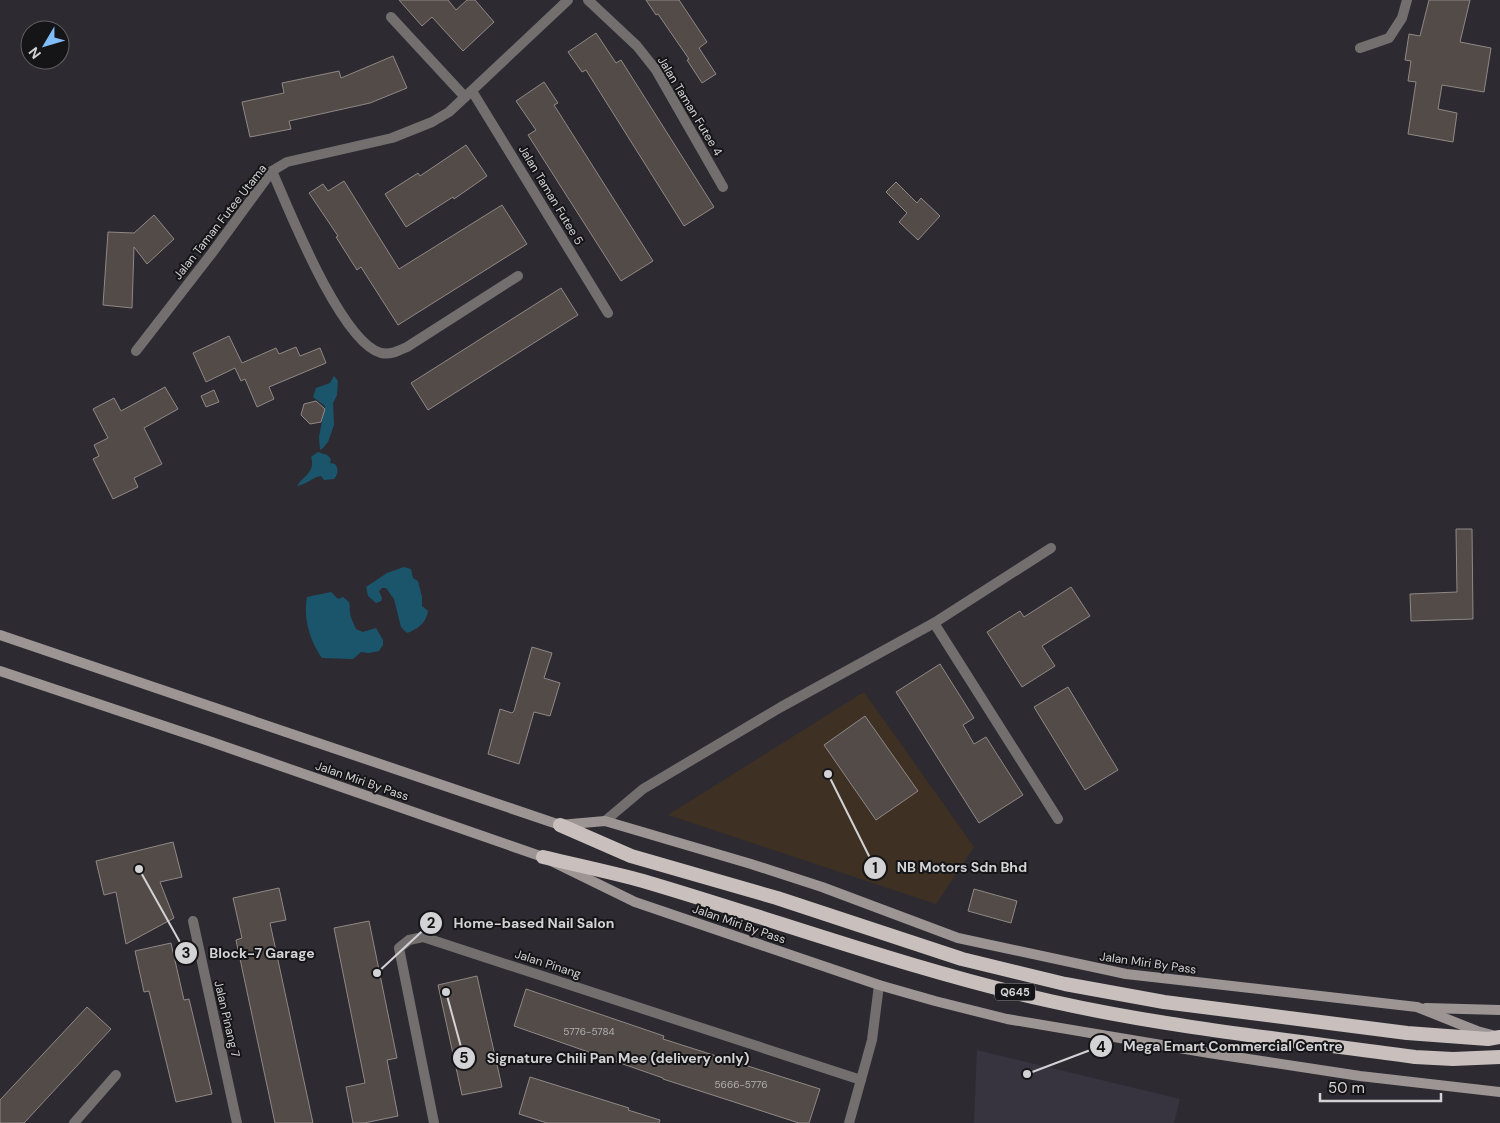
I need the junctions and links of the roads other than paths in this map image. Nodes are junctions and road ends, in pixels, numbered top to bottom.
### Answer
1 (568, 0) edge
2 (588, 0) edge
3 (1407, 0) edge
4 (391, 17) dead end
5 (1360, 48) dead end
6 (468, 94) junction
7 (272, 171) junction
8 (723, 187) dead end
9 (518, 276) dead end
10 (608, 313) dead end
11 (136, 351) dead end
12 (1052, 548) dead end
13 (934, 623) junction
14 (0, 635) edge
15 (0, 671) edge
16 (1058, 819) dead end
17 (605, 821) junction
18 (560, 825) junction
19 (543, 857) junction
20 (192, 921) dead end
21 (880, 985) junction
22 (1417, 1007) junction
23 (1500, 1010) edge
24 (1500, 1037) edge
25 (1500, 1057) edge
26 (116, 1075) dead end
27 (862, 1080) junction
28 (1500, 1092) edge
29 (74, 1123) edge
30 (237, 1123) edge
31 (434, 1123) edge
32 (849, 1123) edge

1 - 6 street, Jalan Taman Futee Utama
2 - 8 street, Jalan Taman Futee 4
3 - 5 street
4 - 6 street, Jalan Taman Futee 5
6 - 7 street, Jalan Taman Futee Utama
6 - 10 street, Jalan Taman Futee 5
7 - 9 street
7 - 11 street, Jalan Taman Futee Utama
12 - 13 street
13 - 16 street
13 - 17 street
14 - 18 main road, Jalan Miri By Pass / Q645
15 - 19 main road, Jalan Miri By Pass / Q645
17 - 18 main road, Jalan Miri By Pass / Q645
17 - 22 main road, Jalan Miri By Pass / Q645
18 - 24 highway, Q645
19 - 21 main road, Jalan Miri By Pass / Q645
19 - 25 highway, Q645
20 - 30 street, Jalan Pinang 7
21 - 27 street
21 - 28 main road, Jalan Miri By Pass / Q645
22 - 23 main road
22 - 24 main road, Jalan Miri By Pass / Q645
26 - 29 street
27 - 31 street, Jalan Pinang
27 - 32 street

